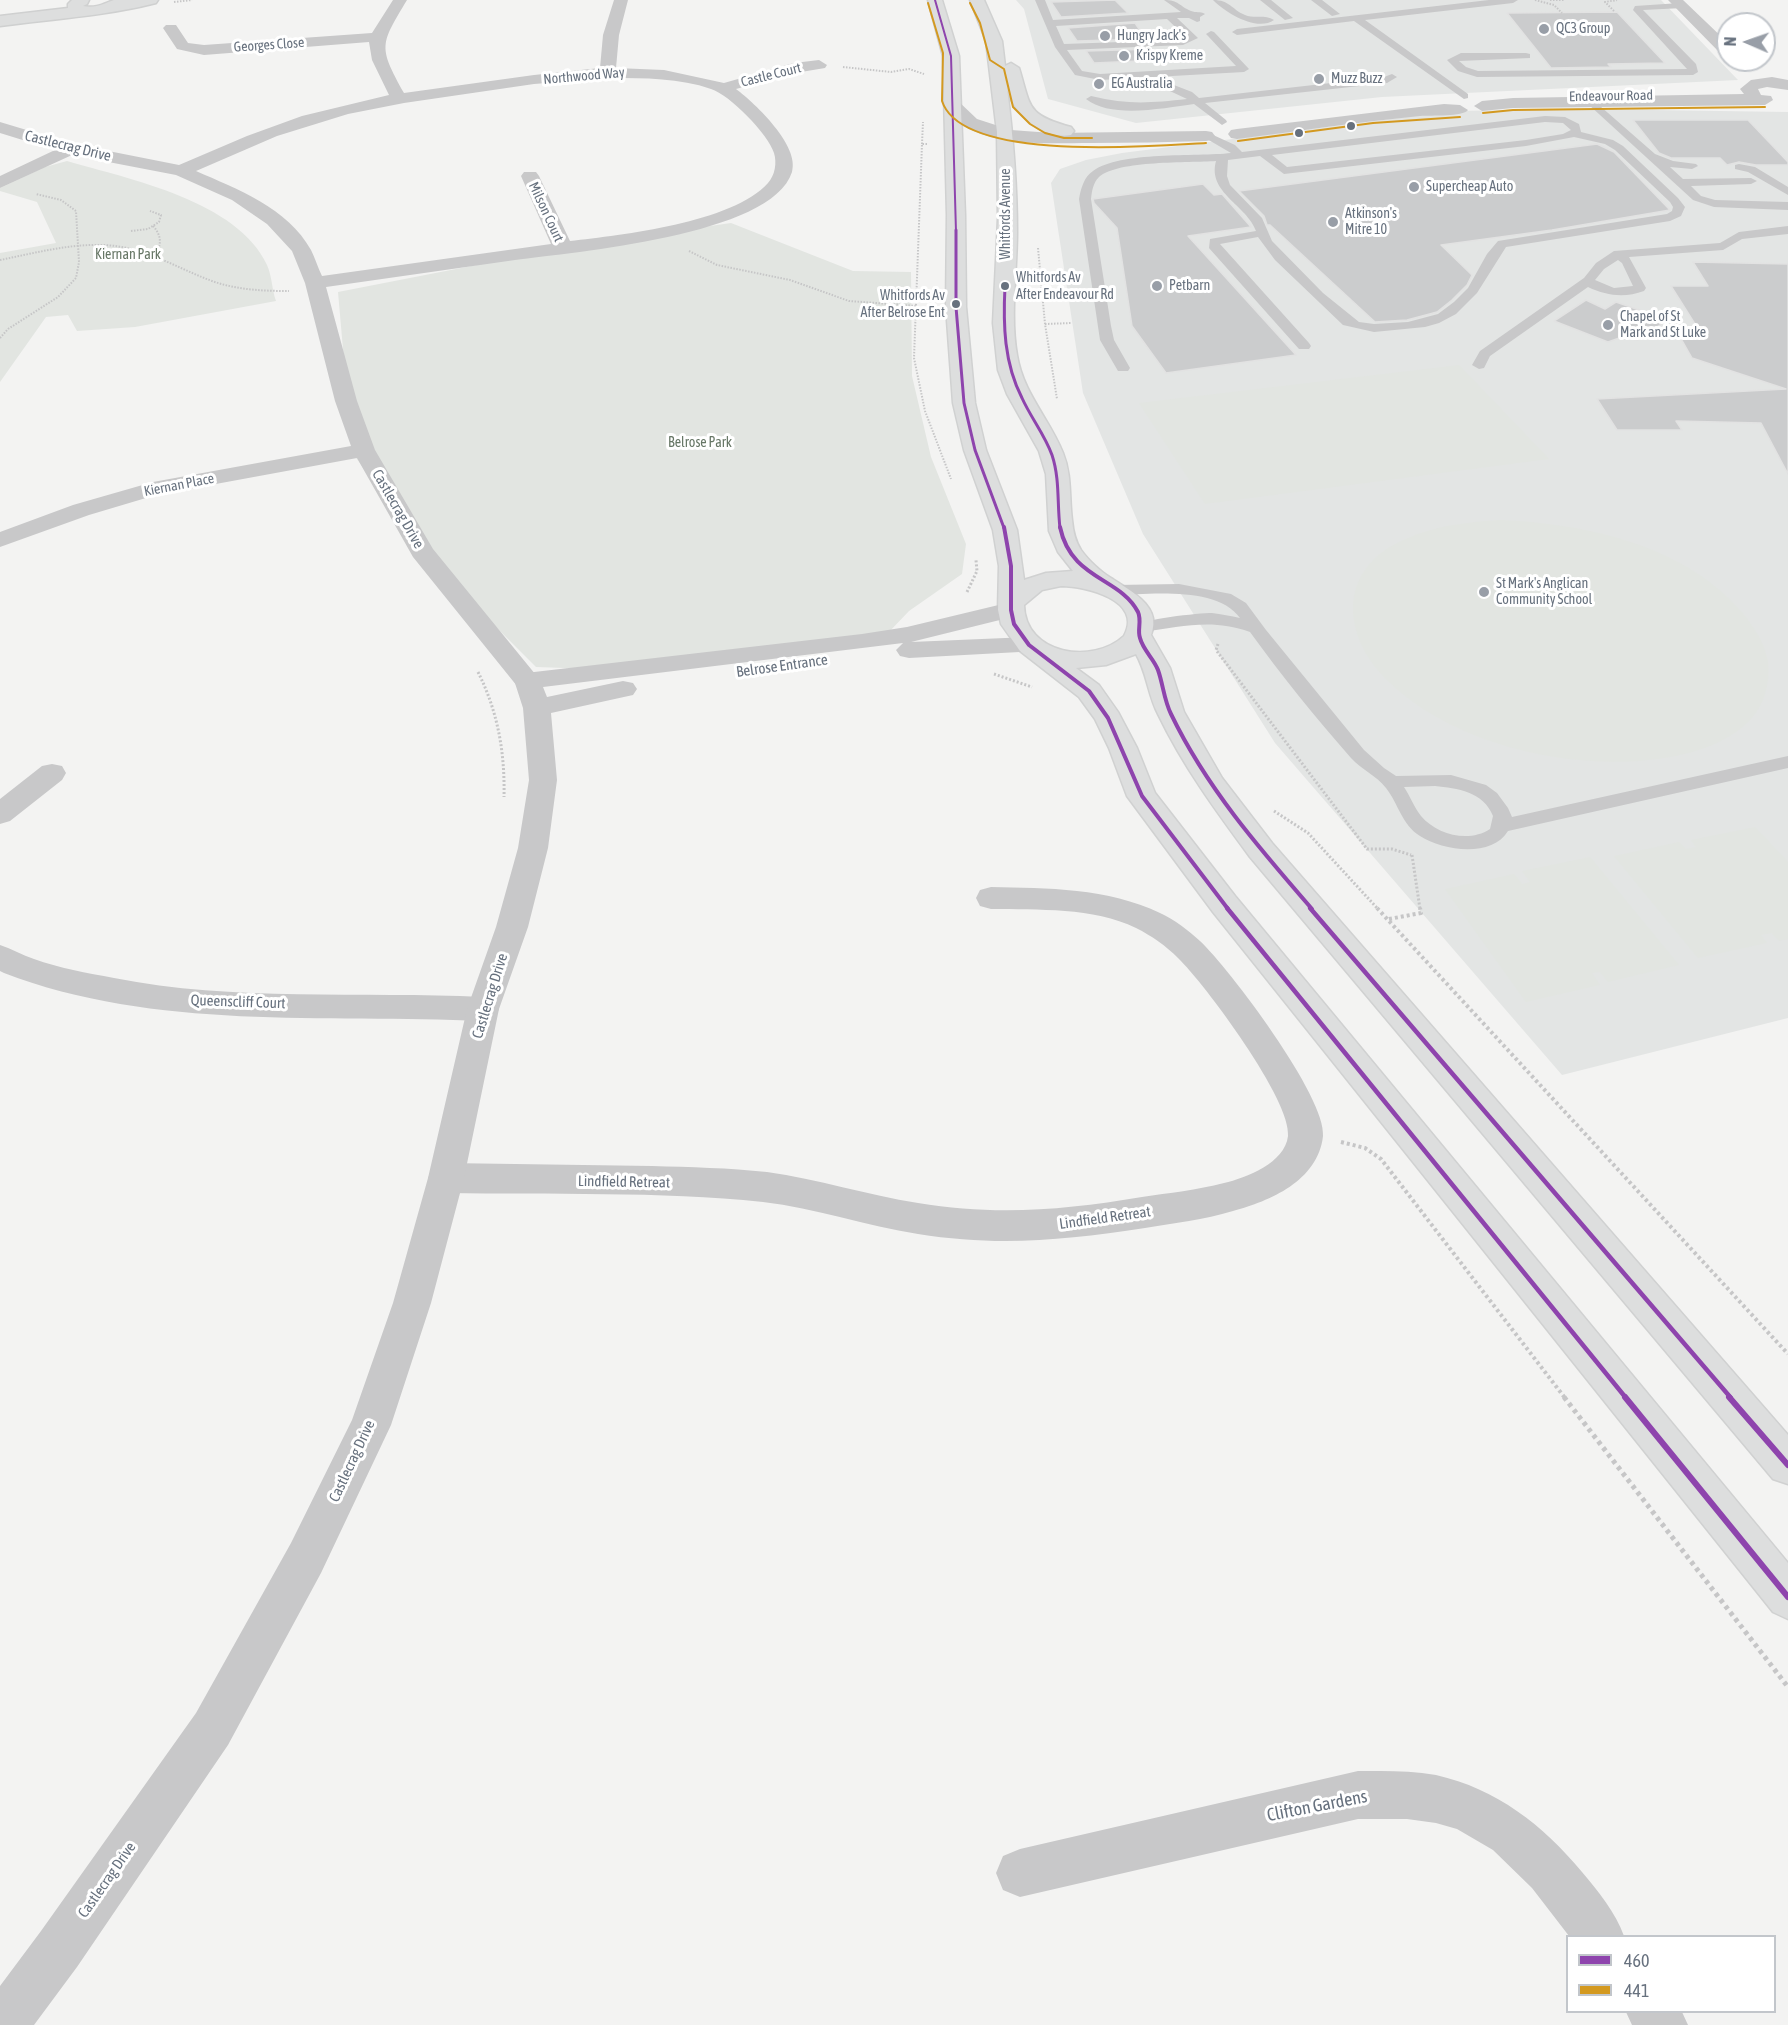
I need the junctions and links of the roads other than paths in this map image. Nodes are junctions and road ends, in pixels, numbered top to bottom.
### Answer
1 (151, 0) edge
2 (400, 0) edge
3 (621, 0) edge
4 (935, 0) edge
5 (977, 0) edge
6 (1040, 0) edge
7 (1169, 0) edge
8 (1179, 0) edge
9 (1218, 0) edge
10 (1265, 0) edge
11 (1316, 0) edge
12 (1403, 0) edge
13 (1480, 0) edge
14 (1513, 0) edge
15 (1447, 1) edge
16 (1683, 2) edge
17 (82, 3) edge
18 (118, 3) edge
19 (1148, 6) dead end
20 (1413, 6) junction
21 (1045, 13) junction
22 (1335, 14) junction
23 (1171, 18) junction
24 (1288, 18) junction
25 (1356, 18) junction
26 (0, 19) edge
27 (1050, 24) junction
28 (1716, 25) edge
29 (1206, 26) junction
30 (171, 28) dead end
31 (378, 37) junction
32 (1716, 39) edge
33 (1060, 47) junction
34 (1526, 56) dead end
35 (997, 57) junction
36 (1221, 58) dead end
37 (1235, 59) junction
38 (1163, 61) dead end
39 (819, 64) road end
40 (1096, 64) dead end
41 (1074, 65) junction
42 (1455, 65) junction
43 (1426, 67) junction
44 (608, 71) junction
45 (1749, 73) edge
46 (1392, 77) dead end
47 (1161, 84) dead end
48 (1785, 84) edge
49 (723, 88) junction
50 (399, 98) junction
51 (1091, 99) dead end
52 (1462, 101) junction
53 (1592, 102) junction
54 (951, 104) junction
55 (1553, 106) junction
56 (0, 127) edge
57 (1065, 131) junction
58 (1002, 132) junction
59 (1218, 132) junction
60 (1574, 134) junction
61 (1178, 136) junction
62 (953, 144) junction
63 (70, 149) junction
64 (1262, 152) junction
65 (1652, 156) junction
66 (1006, 158) junction
67 (1692, 166) dead end
68 (1729, 167) dead end
69 (181, 171) junction
70 (530, 176) dead end
71 (1750, 180) dead end
72 (0, 183) edge
73 (1680, 183) junction
74 (1788, 192) edge
75 (1788, 206) edge
76 (1788, 230) edge
77 (1263, 233) junction
78 (563, 248) junction
79 (1618, 254) junction
80 (1588, 281) junction
81 (315, 283) junction
82 (1304, 346) dead end
83 (1479, 365) dead end
84 (1123, 368) dead end
85 (364, 450) junction
86 (0, 540) edge
87 (1108, 587) junction
88 (1012, 606) junction
89 (1255, 628) junction
90 (1140, 632) junction
91 (1034, 648) junction
92 (532, 694) junction
93 (1788, 762) edge
94 (52, 773) dead end
95 (1392, 782) junction
96 (0, 814) edge
97 (1502, 826) junction
98 (991, 898) dead end
99 (5, 967) edge
100 (483, 1009) junction
101 (446, 1178) junction
102 (1788, 1464) edge
103 (1788, 1597) edge
104 (1020, 1873) dead end
105 (1598, 1935) edge
106 (1653, 2013) edge
107 (2, 2025) edge
108 (1662, 2025) edge

1 - 18 main road
2 - 31 street
3 - 44 street
4 - 54 main road
5 - 35 main road, Whitfords Avenue
6 - 21 lane
7 - 29 lane
8 - 29 lane
9 - 24 lane
10 - 24 lane
11 - 22 lane
12 - 20 lane
13 - 15 lane
14 - 25 lane
15 - 20 lane
16 - 28 street
16 - 32 street
16 - 42 lane
17 - 18 main road
17 - 26 main road
19 - 21 lane
20 - 22 lane
21 - 27 lane
22 - 24 lane
23 - 27 lane
23 - 29 lane
23 - 33 lane
25 - 29 lane
25 - 43 lane
27 - 33 lane
29 - 37 lane
30 - 31 street, Georges Close
31 - 50 street
33 - 41 lane
34 - 42 lane
35 - 57 main road
35 - 58 main road, Whitfords Avenue
36 - 37 lane
37 - 38 lane
37 - 41 lane
39 - 49 street, Castle Court
40 - 41 lane
42 - 43 lane
43 - 52 lane
44 - 49 street, Northwood Way
44 - 50 street, Northwood Way
45 - 48 street, Endeavour Road
45 - 53 street, Endeavour Road
45 - 55 street, Endeavour Road
46 - 59 lane
47 - 59 lane
49 - 78 street
50 - 69 street, Northwood Way
51 - 59 lane
52 - 55 street, Endeavour Road
52 - 59 street, Endeavour Road
53 - 55 street, Endeavour Road
53 - 65 lane
54 - 58 street, Endeavour Road
54 - 62 main road
55 - 60 lane
55 - 64 lane
56 - 63 street, Castlecrag Drive
57 - 58 street, Endeavour Road
57 - 59 street, Endeavour Road
58 - 61 street, Endeavour Road
58 - 62 street, Endeavour Road
58 - 66 main road, Whitfords Avenue
59 - 61 street, Endeavour Road
59 - 64 lane
59 - 77 lane
59 - 84 lane
60 - 64 lane
60 - 77 lane
61 - 66 street
62 - 88 main road
63 - 69 street, Castlecrag Drive
63 - 72 street
65 - 67 lane
65 - 73 lane
66 - 87 main road, Whitfords Avenue
68 - 74 lane
69 - 81 street, Castlecrag Drive
70 - 78 street, Milson Court
71 - 73 lane
73 - 75 lane
76 - 79 lane
77 - 82 lane
78 - 81 street
79 - 80 lane
79 - 80 lane
80 - 83 lane
81 - 85 street, Castlecrag Drive
85 - 86 street, Kiernan Place
85 - 92 street, Castlecrag Drive
87 - 88 main road
87 - 89 lane
87 - 90 main road, Whitfords Avenue
88 - 91 main road
88 - 92 street, Belrose Entrance
89 - 90 lane
89 - 95 lane
90 - 91 main road
90 - 102 main road, Whitfords Avenue
91 - 92 street, Belrose Entrance
91 - 103 main road
92 - 100 street, Castlecrag Drive
93 - 97 lane
94 - 96 street
95 - 97 lane
95 - 97 lane
98 - 101 street, Lindfield Retreat
99 - 100 street, Queenscliff Court
100 - 101 street, Castlecrag Drive
101 - 107 street, Castlecrag Drive
104 - 105 street, Clifton Gardens
106 - 108 street

